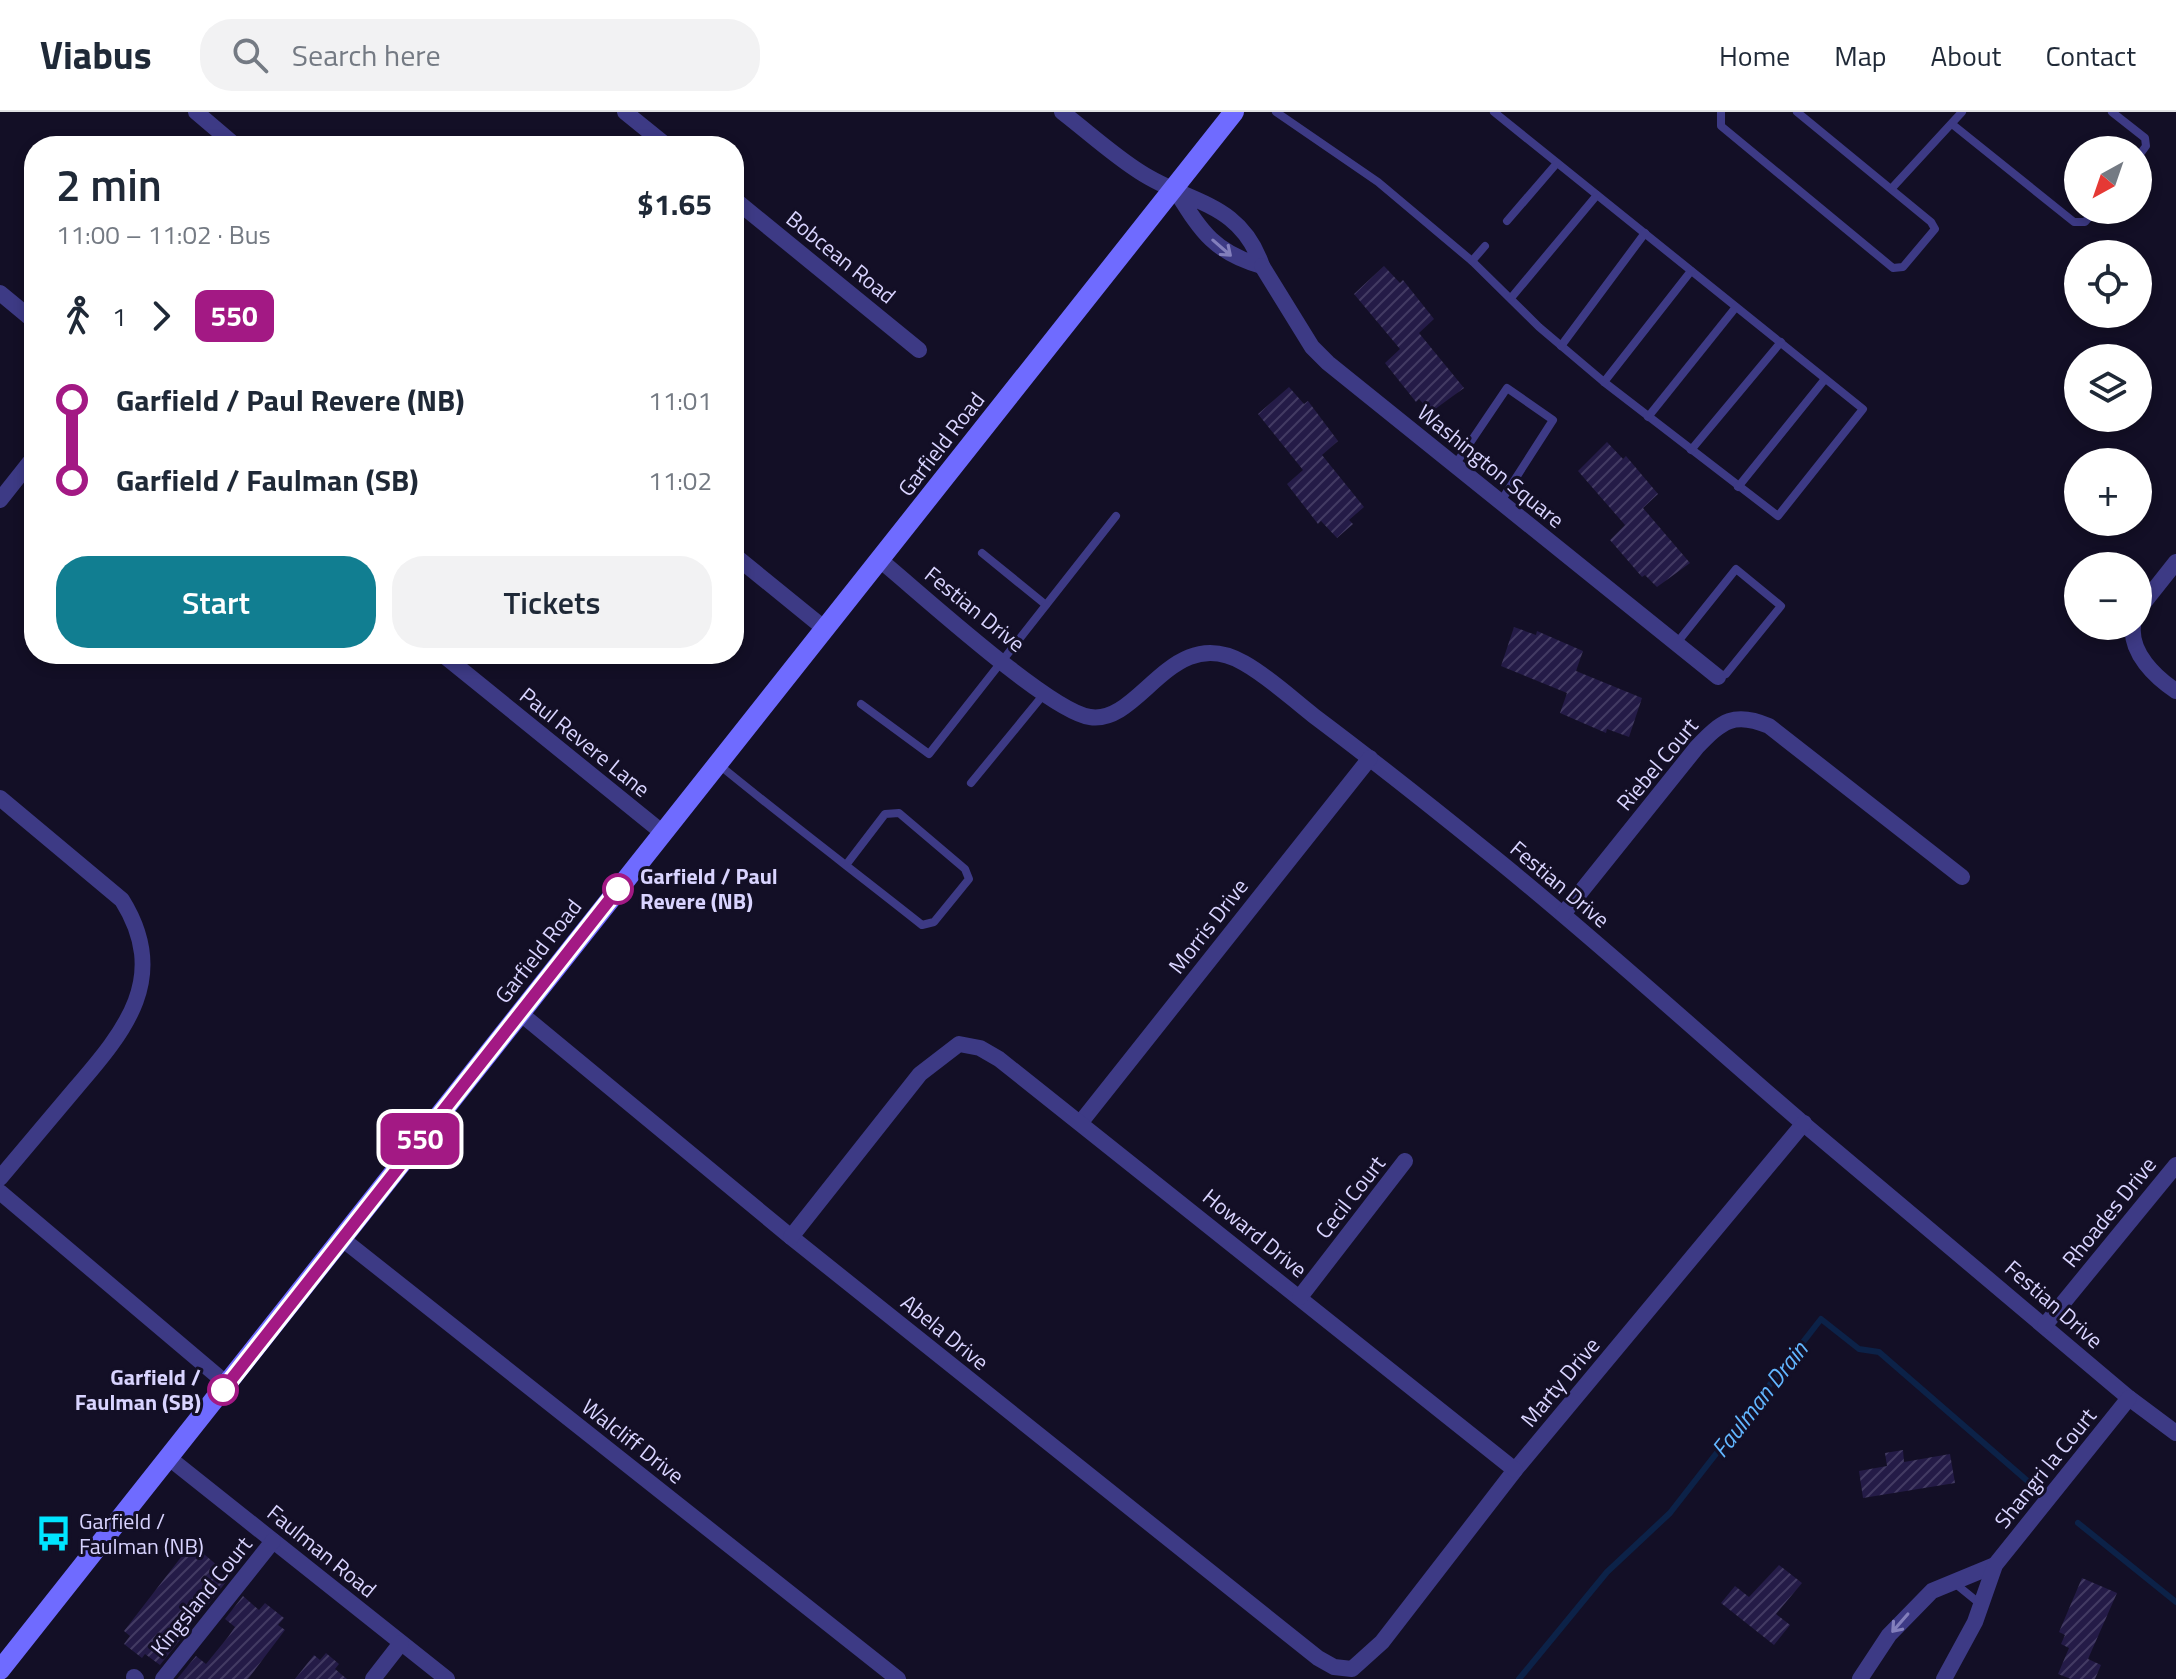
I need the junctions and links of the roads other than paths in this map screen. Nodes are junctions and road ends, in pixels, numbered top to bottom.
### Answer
1 (196, 112) edge
2 (625, 112) edge
3 (1062, 112) edge
4 (1234, 112) edge
5 (1276, 112) edge
6 (1494, 112) edge
7 (1721, 112) edge
8 (1797, 112) edge
9 (1962, 112) edge
10 (2112, 112) edge
11 (1952, 124) junction
12 (224, 136) edge
13 (655, 136) edge
14 (2142, 136) edge
15 (1557, 163) junction
16 (1174, 188) junction
17 (1892, 188) junction
18 (1597, 195) junction
19 (744, 207) edge
20 (2064, 214) edge
21 (1507, 221) dead end
22 (1645, 233) junction
23 (1485, 246) dead end
24 (1472, 261) junction
25 (1262, 266) junction
26 (1691, 271) junction
27 (0, 293) edge
28 (1511, 298) junction
29 (1736, 307) junction
30 (24, 313) edge
31 (1781, 342) junction
32 (1561, 346) junction
33 (919, 350) dead end
34 (1825, 379) junction
35 (1604, 382) junction
36 (1648, 417) junction
37 (1691, 450) junction
38 (1455, 465) junction
39 (24, 470) edge
40 (1738, 487) junction
41 (0, 500) edge
42 (1500, 502) junction
43 (1116, 516) dead end
44 (982, 553) dead end
45 (880, 560) junction
46 (2176, 562) edge
47 (744, 563) edge
48 (2152, 592) edge
49 (1046, 605) junction
50 (825, 629) junction
51 (2136, 640) edge
52 (1676, 644) junction
53 (1003, 660) junction
54 (454, 664) edge
55 (1718, 677) joint
56 (2176, 691) edge
57 (1044, 693) junction
58 (861, 704) dead end
59 (1370, 758) junction
60 (718, 763) junction
61 (971, 783) dead end
62 (0, 798) edge
63 (663, 833) junction
64 (846, 865) junction
65 (1962, 877) dead end
66 (1563, 914) junction
67 (520, 1013) junction
68 (1081, 1122) junction
69 (1804, 1123) junction
70 (1405, 1161) dead end
71 (2176, 1165) edge
72 (0, 1178) edge
73 (0, 1192) edge
74 (791, 1237) junction
75 (341, 1238) junction
76 (1300, 1297) junction
77 (2045, 1325) junction
78 (227, 1384) junction
79 (2129, 1398) junction
80 (2176, 1433) edge
81 (169, 1458) junction
82 (1515, 1470) junction
83 (273, 1541) junction
84 (1995, 1565) junction
85 (1952, 1581) junction
86 (1979, 1603) junction
87 (401, 1643) junction
88 (1352, 1669) joint
89 (0, 1670) edge
90 (163, 1679) edge
91 (373, 1679) edge
92 (447, 1679) edge
93 (898, 1679) edge
94 (1860, 1679) edge
95 (1944, 1679) edge

1 - 12 street
2 - 13 street
3 - 16 street, Washington Square
4 - 16 main road, Garfield Road
5 - 24 lane
6 - 15 lane
7 - 17 lane
8 - 17 lane
9 - 11 lane
10 - 14 lane
11 - 17 lane
11 - 20 lane
15 - 18 lane
15 - 21 lane
16 -> 25 street
16 - 25 street, Washington Square
16 - 45 main road, Garfield Road
18 - 22 lane
18 - 28 lane
19 - 33 street, Bobcean Road
22 - 26 lane
22 - 32 lane
23 - 24 lane
24 - 28 lane
25 - 38 street, Washington Square
26 - 29 lane
26 - 35 lane
27 - 30 street
28 - 32 lane
29 - 31 lane
29 - 36 lane
31 - 34 lane
31 - 37 lane
32 - 35 lane
34 - 40 lane
34 - 40 lane
35 - 36 lane
36 - 37 lane
37 - 40 lane
38 - 42 street, Washington Square
38 - 42 lane
39 - 41 street
42 - 52 street, Washington Square
43 - 49 lane
44 - 49 lane
45 - 50 main road, Garfield Road
45 - 53 street, Festian Drive
46 - 48 street
47 - 50 street
49 - 53 lane
50 - 60 main road, Garfield Road
51 - 56 street
52 - 55 street, Washington Square
52 - 55 lane
53 - 57 street, Festian Drive
53 - 58 lane
54 - 63 street, Paul Revere Lane
57 - 59 street, Festian Drive
57 - 61 lane
59 - 66 street, Festian Drive
59 - 68 street, Morris Drive
60 - 63 main road, Garfield Road
60 - 64 lane
62 - 72 street
63 - 67 main road, Garfield Road
64 - 64 lane
65 - 66 street, Riebel Court
66 - 69 street, Festian Drive
67 - 74 street, Abela Drive
67 - 75 main road, Garfield Road
68 - 74 street, Howard Drive
68 - 76 street, Howard Drive
69 - 77 street, Festian Drive
69 - 82 street, Marty Drive
70 - 76 street, Cecil Court
71 - 77 street, Rhoades Drive
73 - 78 street
74 - 88 street, Abela Drive
75 - 78 main road, Garfield Road
75 - 93 street, Walcliff Drive
76 - 82 street, Howard Drive
77 - 79 street, Festian Drive
78 - 81 main road, Garfield Road
79 - 80 street, Festian Drive
79 - 84 street, Shangri la Court
81 - 83 street, Faulman Road
81 - 89 main road, Garfield Road
82 - 88 street, Marty Drive
83 - 87 street, Faulman Road
83 - 90 street, Kingsland Court
84 - 85 street
84 - 86 street, Shangri la Court
85 - 86 lane
85 -> 94 street
86 - 95 street, Shangri la Court
87 - 91 street
87 - 92 street, Faulman Road

